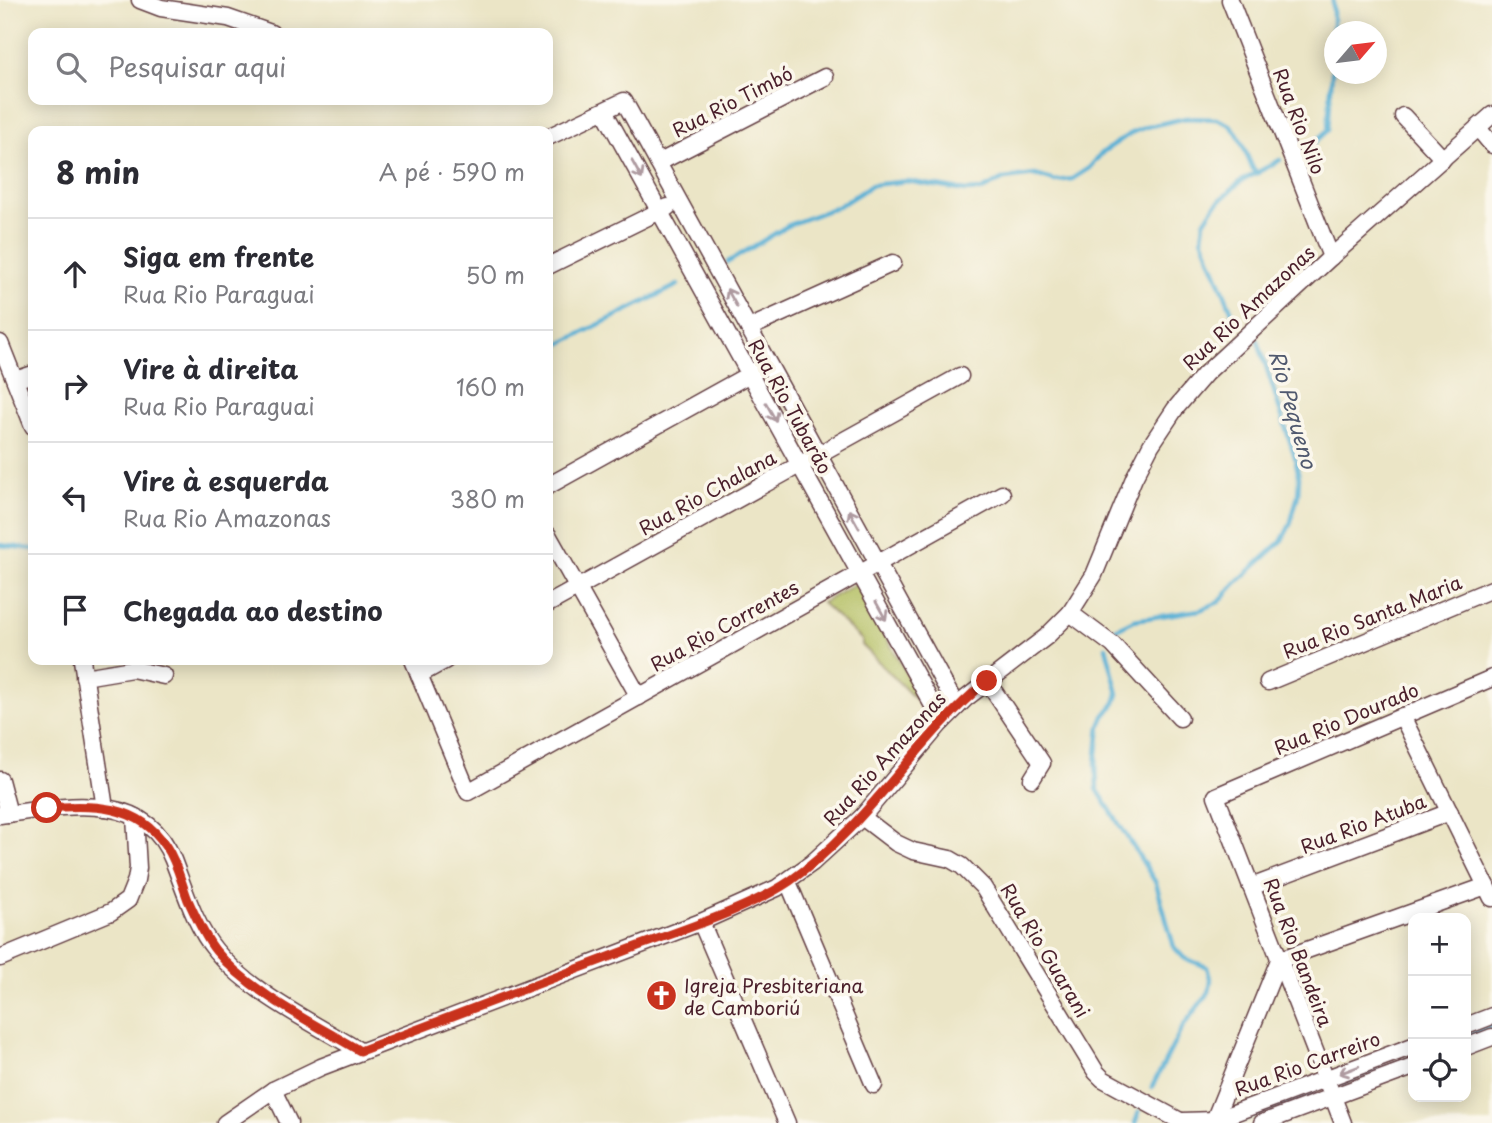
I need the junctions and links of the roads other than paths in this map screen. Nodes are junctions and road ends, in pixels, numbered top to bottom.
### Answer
1 (140, 0) edge
2 (1230, 0) edge
3 (257, 28) edge
4 (825, 77) dead end
5 (604, 111) junction
6 (1492, 115) edge
7 (1403, 116) dead end
8 (1478, 128) junction
9 (553, 135) edge
10 (1492, 145) edge
11 (1443, 159) junction
12 (658, 163) junction
13 (679, 201) junction
14 (659, 211) junction
15 (1331, 257) junction
16 (553, 263) edge
17 (893, 263) dead end
18 (749, 328) junction
19 (0, 343) edge
20 (769, 364) junction
21 (750, 374) junction
22 (28, 376) edge
23 (960, 376) dead end
24 (15, 380) junction
25 (28, 413) edge
26 (818, 454) junction
27 (800, 465) junction
28 (553, 482) edge
29 (1002, 494) dead end
30 (553, 543) edge
31 (878, 563) junction
32 (860, 573) junction
33 (577, 587) junction
34 (1492, 589) edge
35 (553, 601) edge
36 (1070, 613) junction
37 (83, 665) edge
38 (416, 667) edge
39 (164, 676) dead end
40 (84, 677) junction
41 (1492, 678) edge
42 (987, 681) junction
43 (1268, 682) dead end
44 (639, 697) junction
45 (957, 707) junction
46 (1402, 716) junction
47 (1180, 719) dead end
48 (943, 722) junction
49 (1032, 779) dead end
50 (0, 780) edge
51 (1216, 796) joint
52 (105, 808) junction
53 (1450, 812) junction
54 (5, 814) edge
55 (135, 817) junction
56 (862, 817) junction
57 (788, 882) junction
58 (1251, 887) junction
59 (1489, 892) edge
60 (701, 922) junction
61 (0, 958) edge
62 (1279, 960) junction
63 (1492, 1016) edge
64 (1471, 1024) edge
65 (1492, 1037) edge
66 (1471, 1045) edge
67 (1408, 1048) edge
68 (360, 1051) junction
69 (1408, 1069) edge
70 (1326, 1079) junction
71 (874, 1085) dead end
72 (273, 1090) junction
73 (1333, 1097) junction
74 (1214, 1121) edge
75 (1183, 1122) edge
76 (225, 1123) edge
77 (289, 1123) edge
78 (787, 1123) edge
79 (1262, 1123) edge
80 (1343, 1123) edge

1 - 3 street
2 - 15 street, Rua Rio Nilo
4 - 12 street, Rua Rio Timbó
5 - 9 street
5 - 12 street, Rua Rio Tubarão
5 -> 14 street, Rua Rio Tubarão
6 - 8 street, Rua Rio Amazonas
7 - 11 street
8 - 10 street
8 - 11 street, Rua Rio Amazonas
11 - 15 street, Rua Rio Amazonas
12 - 13 street, Rua Rio Tubarão
13 - 14 street
18 -> 13 street, Rua Rio Tubarão
14 - 16 street
14 - 21 street, Rua Rio Tubarão
15 - 36 street, Rua Rio Amazonas
17 - 18 street
18 - 20 street, Rua Rio Tubarão
19 - 24 street
20 - 21 street
20 - 26 street, Rua Rio Tubarão
21 -> 27 street, Rua Rio Tubarão
21 - 28 street
22 - 24 street
23 - 26 street, Rua Rio Chalana
24 - 25 street
26 - 27 street, Rua Rio Chalana
31 -> 26 street, Rua Rio Tubarão
27 - 32 street, Rua Rio Tubarão
27 - 33 street, Rua Rio Chalana
29 - 31 street, Rua Rio Correntes
30 - 33 street
31 - 32 street, Rua Rio Correntes
31 - 45 street, Rua Rio Tubarão
32 - 44 street, Rua Rio Correntes
32 -> 48 street, Rua Rio Tubarão
33 - 35 street, Rua Rio Chalana
33 - 44 street
34 - 43 street, Rua Rio Santa Maria
36 - 42 street, Rua Rio Amazonas
36 - 47 street
37 - 40 street
38 - 44 street, Rua Rio Correntes
39 - 40 street
40 - 52 street
41 - 46 street, Rua Rio Dourado
42 - 45 street, Rua Rio Amazonas
42 - 49 street
45 - 48 street, Rua Rio Amazonas
46 - 51 street, Rua Rio Dourado
46 - 53 street
48 - 56 street, Rua Rio Amazonas
50 - 54 street
51 - 58 street, Rua Rio Bandeira
52 - 54 street
52 - 55 street
53 - 58 street, Rua Rio Atuba
53 - 59 street
55 - 61 street
55 - 68 street
56 - 57 street, Rua Rio Amazonas
56 - 75 street, Rua Rio Guarani
57 - 60 street, Rua Rio Amazonas
57 - 71 street
58 - 62 street, Rua Rio Bandeira
59 - 62 street
60 - 68 street, Rua Rio Amazonas
60 - 78 street
62 - 70 street, Rua Rio Bandeira
62 - 74 street
63 - 64 street
65 - 66 street
67 -> 70 street, Rua Rio Carreiro
68 - 72 street, Rua Rio Amazonas
69 - 73 street, Rua Rio Carreiro
70 - 73 street, Rua Rio Bandeira
70 - 74 street, Rua Rio Carreiro
72 - 76 street, Rua Rio Amazonas
72 - 77 street
73 - 79 street, Rua Rio Carreiro
73 - 80 street, Rua Rio Bandeira
74 - 75 street, Rua Rio Guarani

